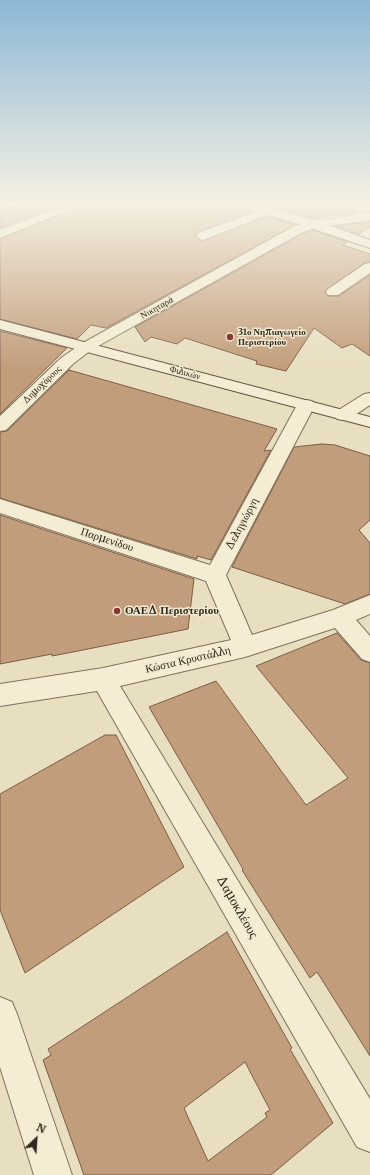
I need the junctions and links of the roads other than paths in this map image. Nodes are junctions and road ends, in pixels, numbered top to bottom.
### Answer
1 (245, 259) edge
2 (370, 266) edge
3 (333, 292) dead end
4 (0, 324) edge
5 (86, 347) junction
6 (370, 398) edge
7 (306, 405) junction
8 (343, 415) junction
9 (370, 422) edge
10 (0, 426) edge
11 (0, 506) edge
12 (215, 575) junction
13 (370, 604) edge
14 (339, 617) junction
15 (245, 647) junction
16 (370, 652) edge
17 (103, 679) junction
18 (0, 695) edge
19 (0, 1014) edge
20 (370, 1134) edge
21 (53, 1175) edge

1 - 5 street, Νικηταρά
2 - 3 street
4 - 5 street, Φιλικών
5 - 7 street, Φιλικών
5 - 10 street, Δημοχάρους
6 - 8 street
7 - 8 street, Φιλικών
7 - 12 street, Δεληγιώργη
8 - 9 street, Φιλικών
11 - 12 street, Παρμενίδου
12 - 15 street
13 - 14 street, Κώστα Κρυστάλλη
14 - 15 street, Κώστα Κρυστάλλη
14 - 16 street
15 - 17 street, Κώστα Κρυστάλλη
17 - 18 street, Κώστα Κρυστάλλη
17 - 20 street, Δαμοκλέους
19 - 21 street

